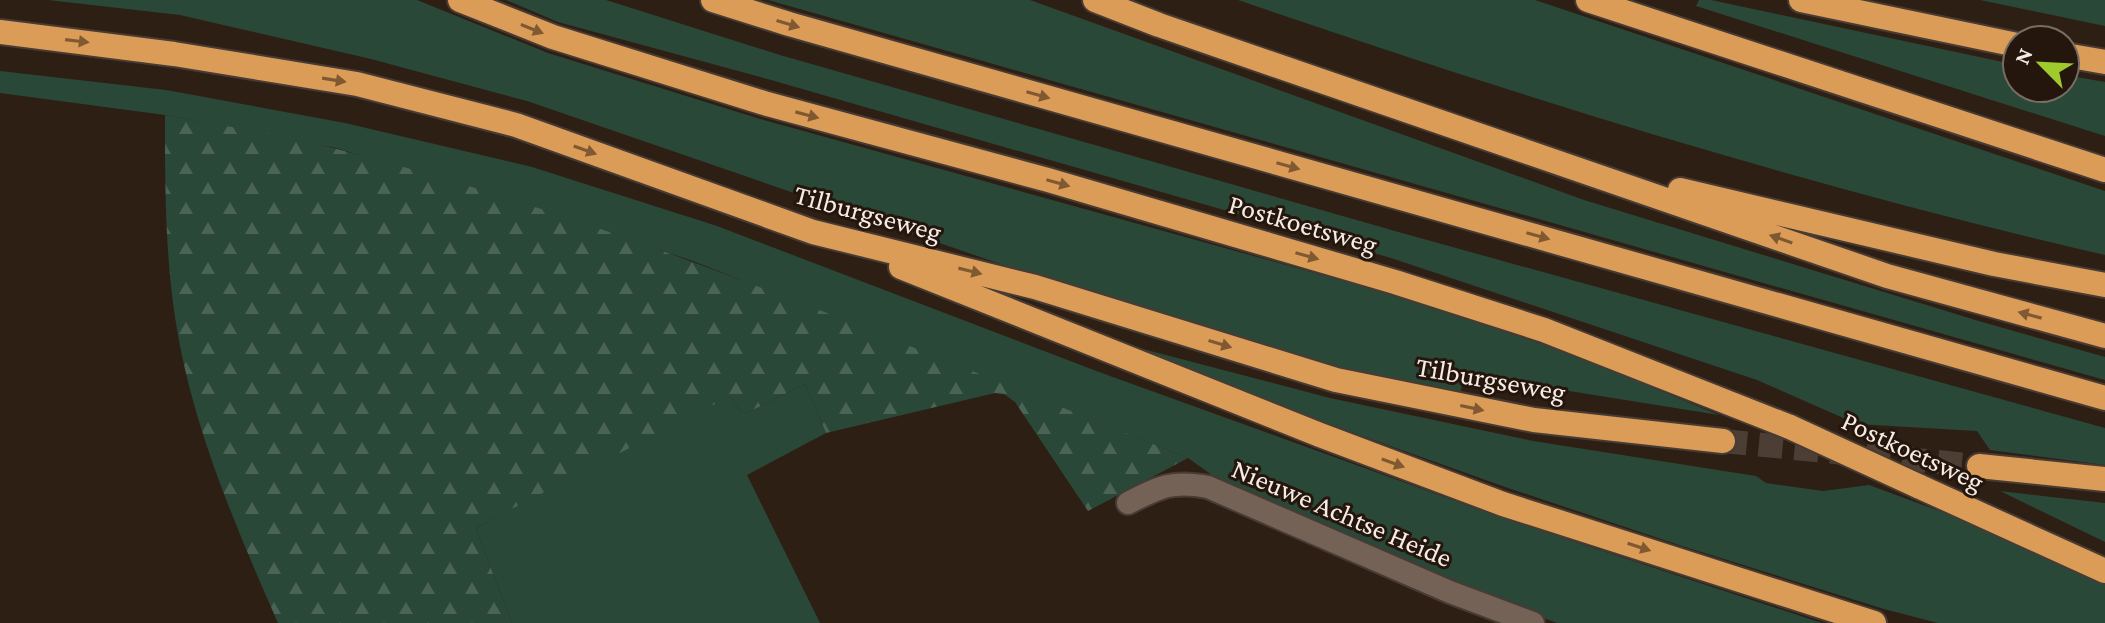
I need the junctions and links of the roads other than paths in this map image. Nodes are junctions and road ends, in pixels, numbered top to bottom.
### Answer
1 (460, 0) edge
2 (713, 0) edge
3 (1095, 0) edge
4 (1588, 0) edge
5 (1801, 0) edge
6 (0, 32) edge
7 (2001, 42) edge
8 (2081, 58) edge
9 (2105, 62) edge
10 (1549, 158) junction
11 (2105, 170) edge
12 (813, 232) junction
13 (2105, 285) edge
14 (2105, 336) edge
15 (2105, 398) edge
16 (1723, 441) tunnel mouth
17 (1979, 466) tunnel mouth
18 (2105, 479) edge
19 (1128, 503) dead end
20 (2105, 571) edge
21 (1533, 623) edge
22 (1874, 623) edge

1 -> 20 highway, Postkoetsweg, bridge
2 -> 15 highway, Postkoetsweg
3 - 10 highway
4 - 11 highway
5 - 7 highway
6 -> 12 highway, Tilburgseweg
8 - 9 highway
10 - 13 highway
14 -> 10 highway
12 -> 16 highway, Tilburgseweg
12 -> 22 highway
17 - 18 highway
19 - 21 street, Nieuwe Achtse Heide

